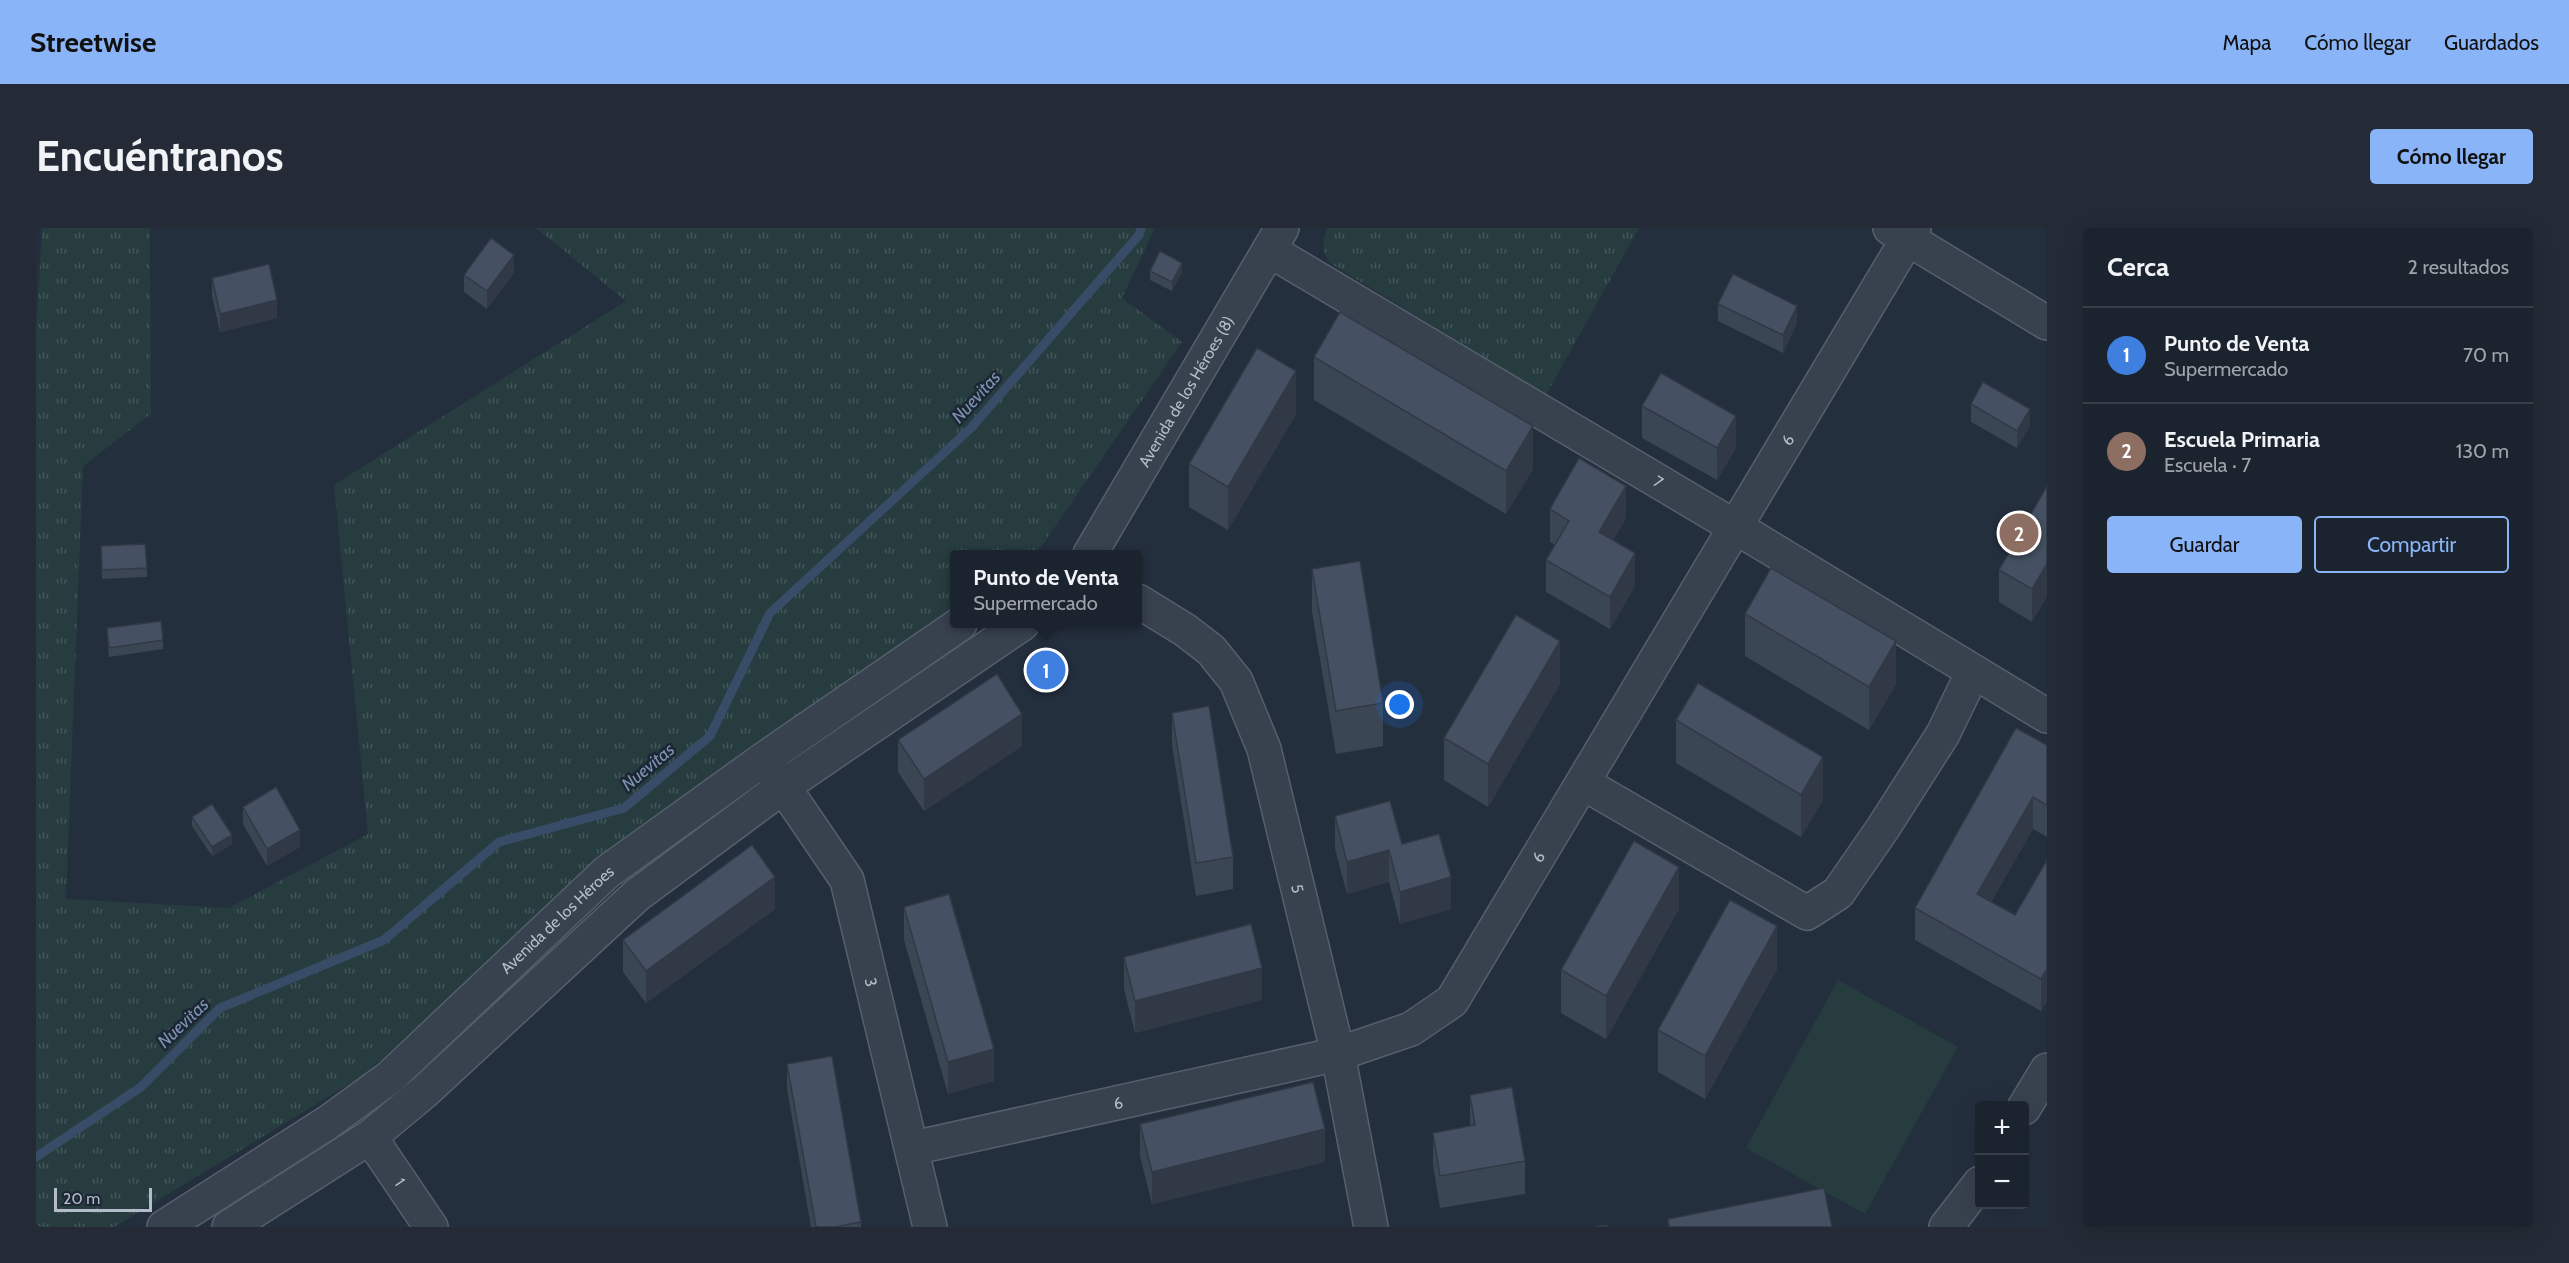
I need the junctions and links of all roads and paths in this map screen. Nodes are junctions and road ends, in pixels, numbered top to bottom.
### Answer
1 (1904, 231) edge
2 (1275, 239) edge
3 (2047, 323) edge
4 (1734, 527) junction
5 (1093, 550) edge
6 (1142, 604) edge
7 (954, 628) edge
8 (1016, 628) edge
9 (1973, 672) junction
10 (2047, 716) edge
11 (764, 759) junction
12 (1583, 783) junction
13 (784, 786) junction
14 (1338, 1054) junction
15 (2047, 1070) edge
16 (2029, 1101) edge
17 (370, 1137) junction
18 (913, 1148) junction
19 (1975, 1189) edge
20 (164, 1227) edge
21 (229, 1227) edge
22 (431, 1227) edge
23 (930, 1227) edge
24 (1371, 1227) edge
25 (1946, 1227) edge

1 - 3 street
1 - 4 street, 6
2 - 4 street, 7
2 - 5 street, Avenida de los Héroes (8)
4 - 9 street, 7
4 - 12 street, 6
6 - 14 street, 5
7 - 11 street, Avenida de los Héroes
8 - 13 street
9 - 10 street, 7
9 - 12 street
11 - 13 street, 3
11 - 20 street, Avenida de los Héroes
12 - 14 street, 6
13 - 17 street
13 - 18 street, 3
14 - 18 street, 6
14 - 24 street, 5
15 - 16 street
17 - 21 street
17 - 22 street, 1
18 - 23 street, 3
19 - 25 street

